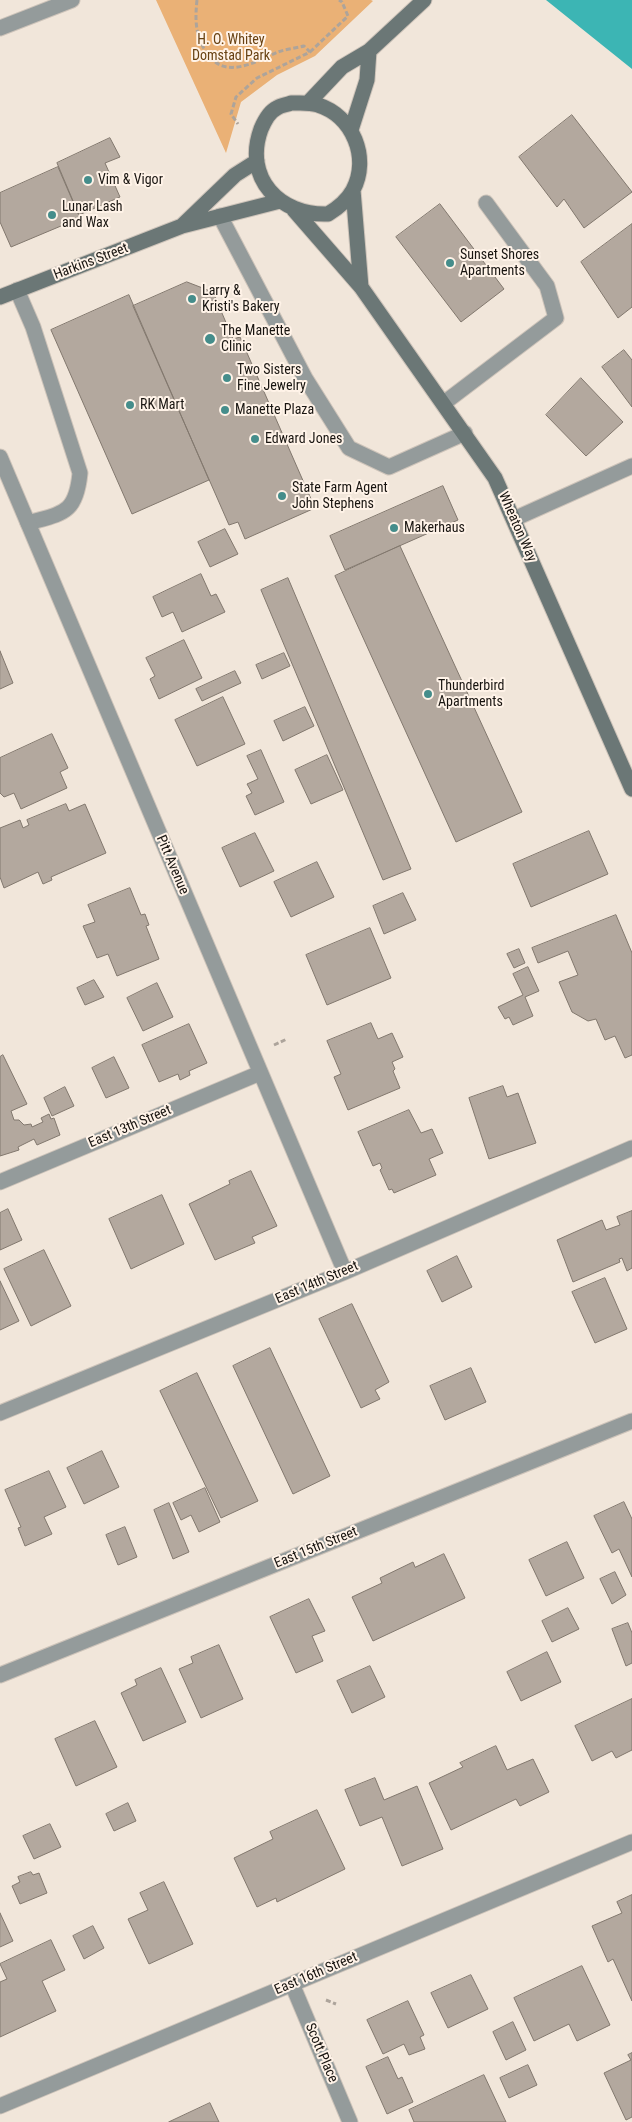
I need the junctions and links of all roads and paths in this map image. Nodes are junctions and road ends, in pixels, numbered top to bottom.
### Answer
1 (72, 0) edge
2 (197, 0) edge
3 (339, 0) edge
4 (424, 0) edge
5 (0, 28) edge
6 (374, 47) junction
7 (310, 52) junction
8 (308, 103) junction
9 (238, 125) dead end
10 (351, 130) junction
11 (257, 161) junction
12 (353, 190) junction
13 (280, 202) junction
14 (486, 204) dead end
15 (294, 210) junction
16 (220, 216) junction
17 (182, 226) junction
18 (361, 287) junction
19 (17, 290) junction
20 (0, 297) edge
21 (444, 403) junction
22 (465, 433) junction
23 (0, 457) edge
24 (632, 466) edge
25 (514, 519) junction
26 (28, 524) junction
27 (632, 790) edge
28 (260, 1073) junction
29 (632, 1148) edge
30 (0, 1182) edge
31 (345, 1272) junction
32 (0, 1413) edge
33 (632, 1421) edge
34 (0, 1675) edge
35 (632, 1842) edge
36 (292, 1984) junction
37 (0, 2106) edge
38 (350, 2122) edge

1 - 5 street
2 - 7 path
3 - 7 path
4 - 6 main road
6 - 8 main road
6 - 10 main road
7 - 9 path
8 - 10 main road
8 - 11 main road
10 - 12 main road
11 - 13 main road
11 - 17 main road, Harkins Street
12 - 15 main road
12 - 18 main road
13 - 15 main road
13 - 16 main road, Harkins Street
14 - 21 street
15 - 18 main road, Wheaton Way
16 - 17 main road, Harkins Street
16 - 22 street
17 - 19 main road, Harkins Street
18 - 21 main road, Wheaton Way
19 - 20 main road, Harkins Street
19 - 26 street
21 - 22 main road, Wheaton Way
22 - 25 main road, Wheaton Way
23 - 26 street, Pitt Avenue
24 - 25 street
25 - 27 main road, Wheaton Way
26 - 28 street, Pitt Avenue
28 - 30 street, East 13th Street
28 - 31 street, Pitt Avenue
29 - 31 street, East 14th Street
31 - 32 street, East 14th Street
33 - 34 street, East 15th Street
35 - 36 street, East 16th Street
36 - 37 street, East 16th Street
36 - 38 street, Scott Place

